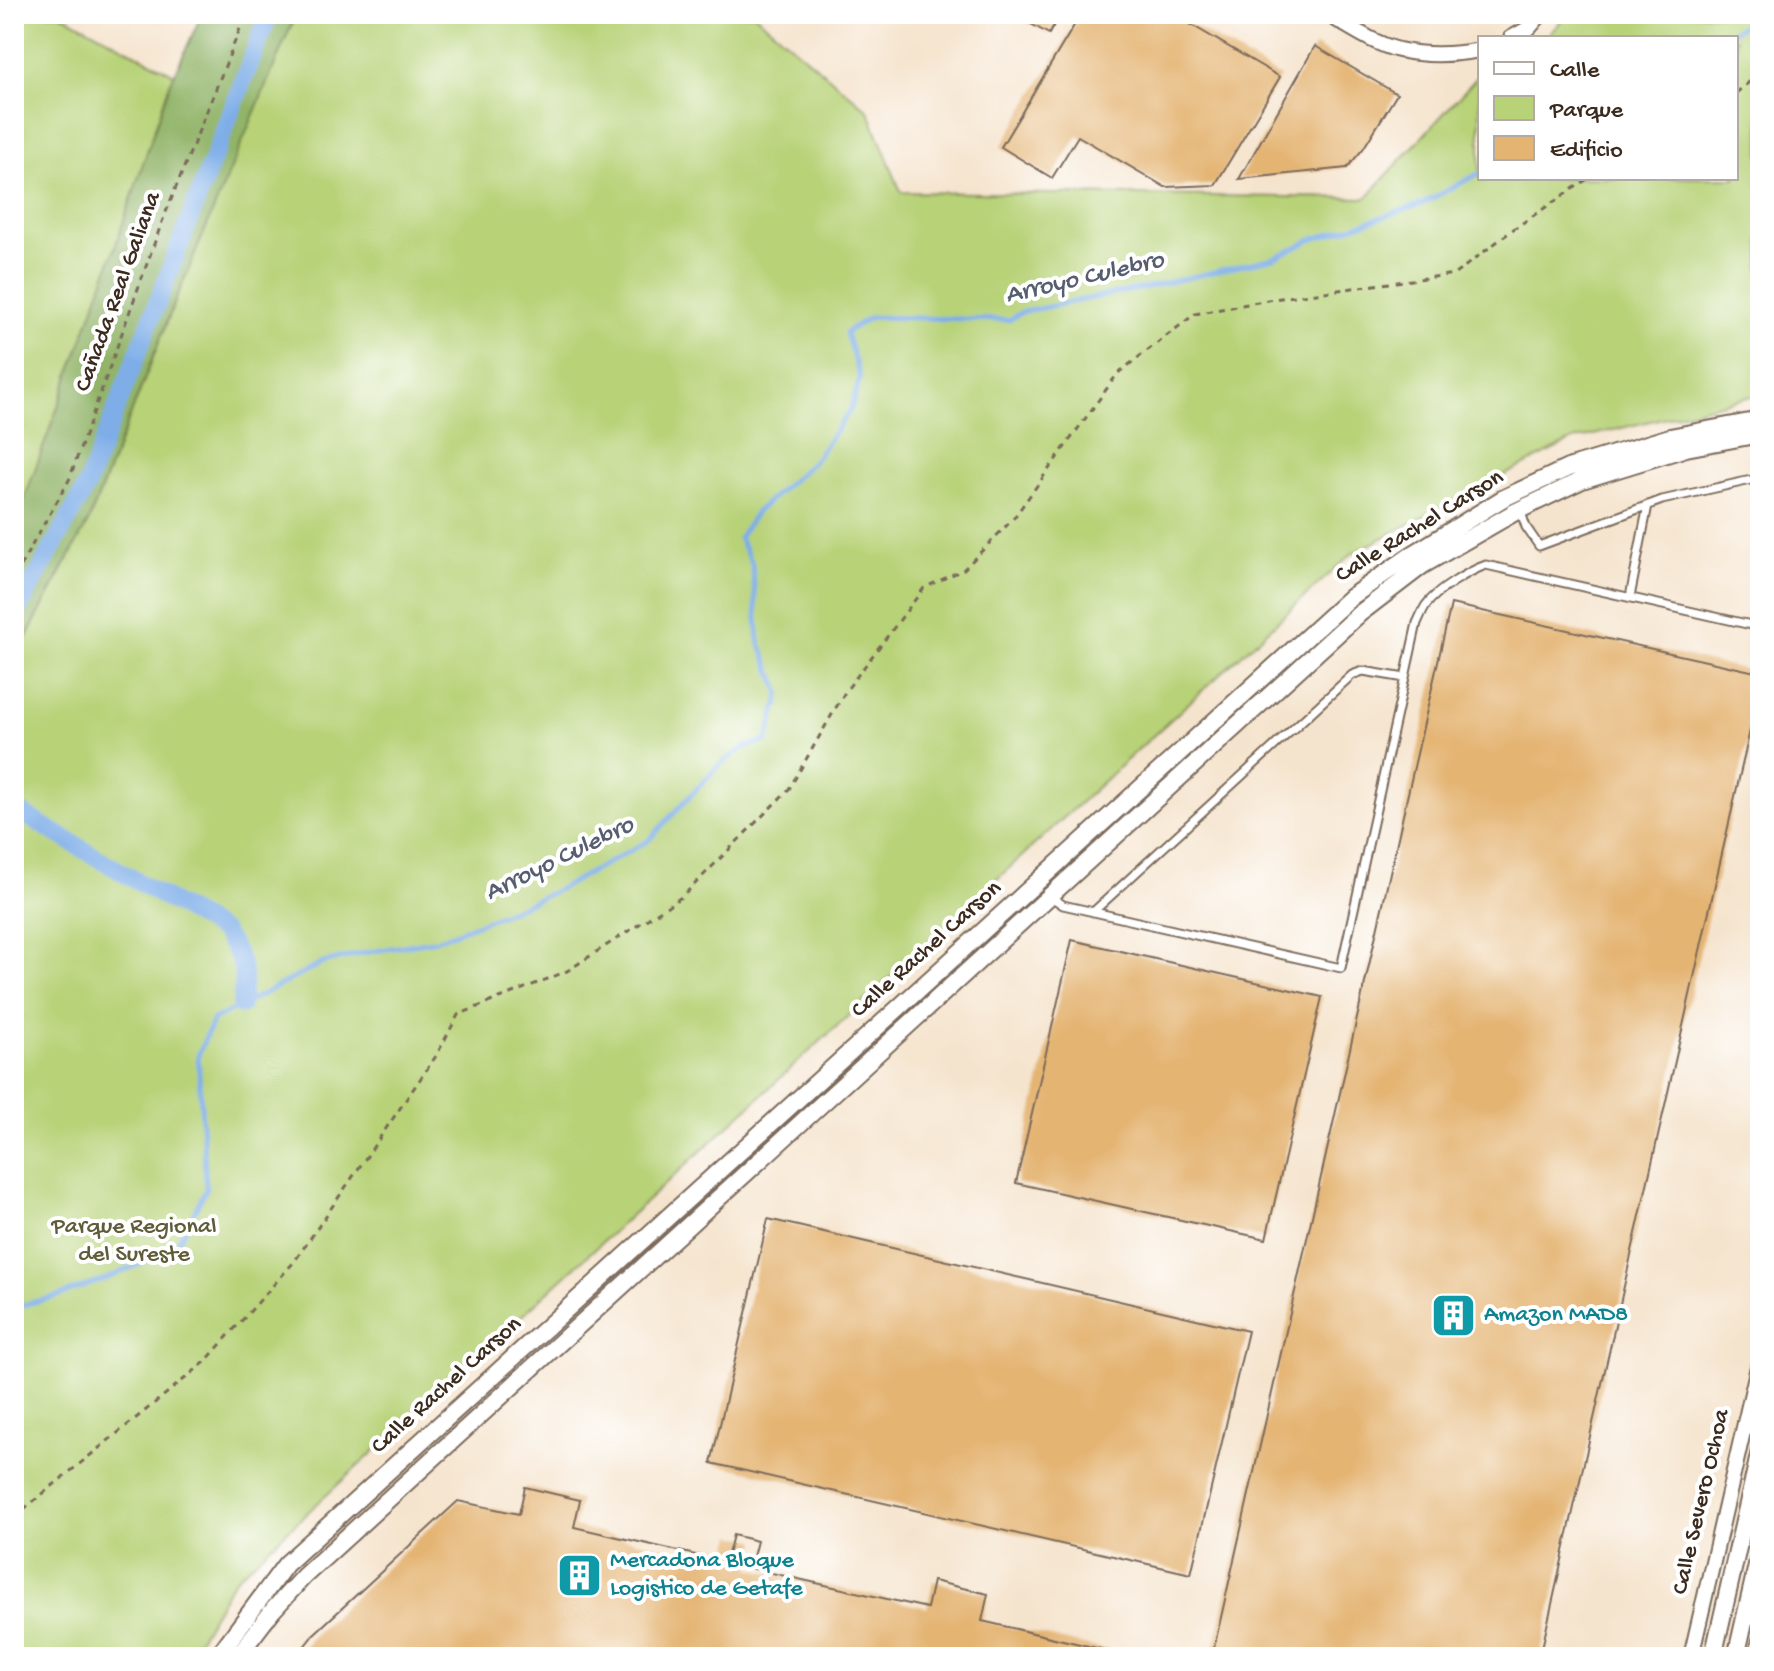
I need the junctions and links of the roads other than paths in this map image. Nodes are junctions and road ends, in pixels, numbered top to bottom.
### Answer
1 (1327, 14) edge
2 (1541, 14) edge
3 (1515, 36) edge
4 (1478, 50) edge
5 (1760, 420) edge
6 (1760, 434) edge
7 (1760, 478) edge
8 (1648, 505) junction
9 (1520, 510) junction
10 (1630, 597) junction
11 (1760, 627) edge
12 (1405, 678) junction
13 (1050, 896) junction
14 (1093, 912) junction
15 (1760, 1358) edge
16 (1760, 1451) edge
17 (1760, 1552) edge
18 (1760, 1641) edge
19 (217, 1657) edge
20 (237, 1657) edge
21 (1691, 1657) edge
22 (1713, 1657) edge
23 (1736, 1657) edge
24 (1756, 1657) edge

1 - 4 street
2 - 3 street
5 - 19 street, Calle Rachel Carson
6 - 9 street, Calle Rachel Carson
7 - 8 lane
8 - 9 lane
8 - 10 lane
9 - 13 street, Calle Rachel Carson
10 - 11 lane
10 - 12 lane
12 - 14 lane
12 - 14 lane
13 - 14 lane
13 - 20 street, Calle Rachel Carson
15 - 21 street, Calle Severo Ochoa
16 - 22 street, Calle Severo Ochoa
17 - 23 street
18 - 24 street

